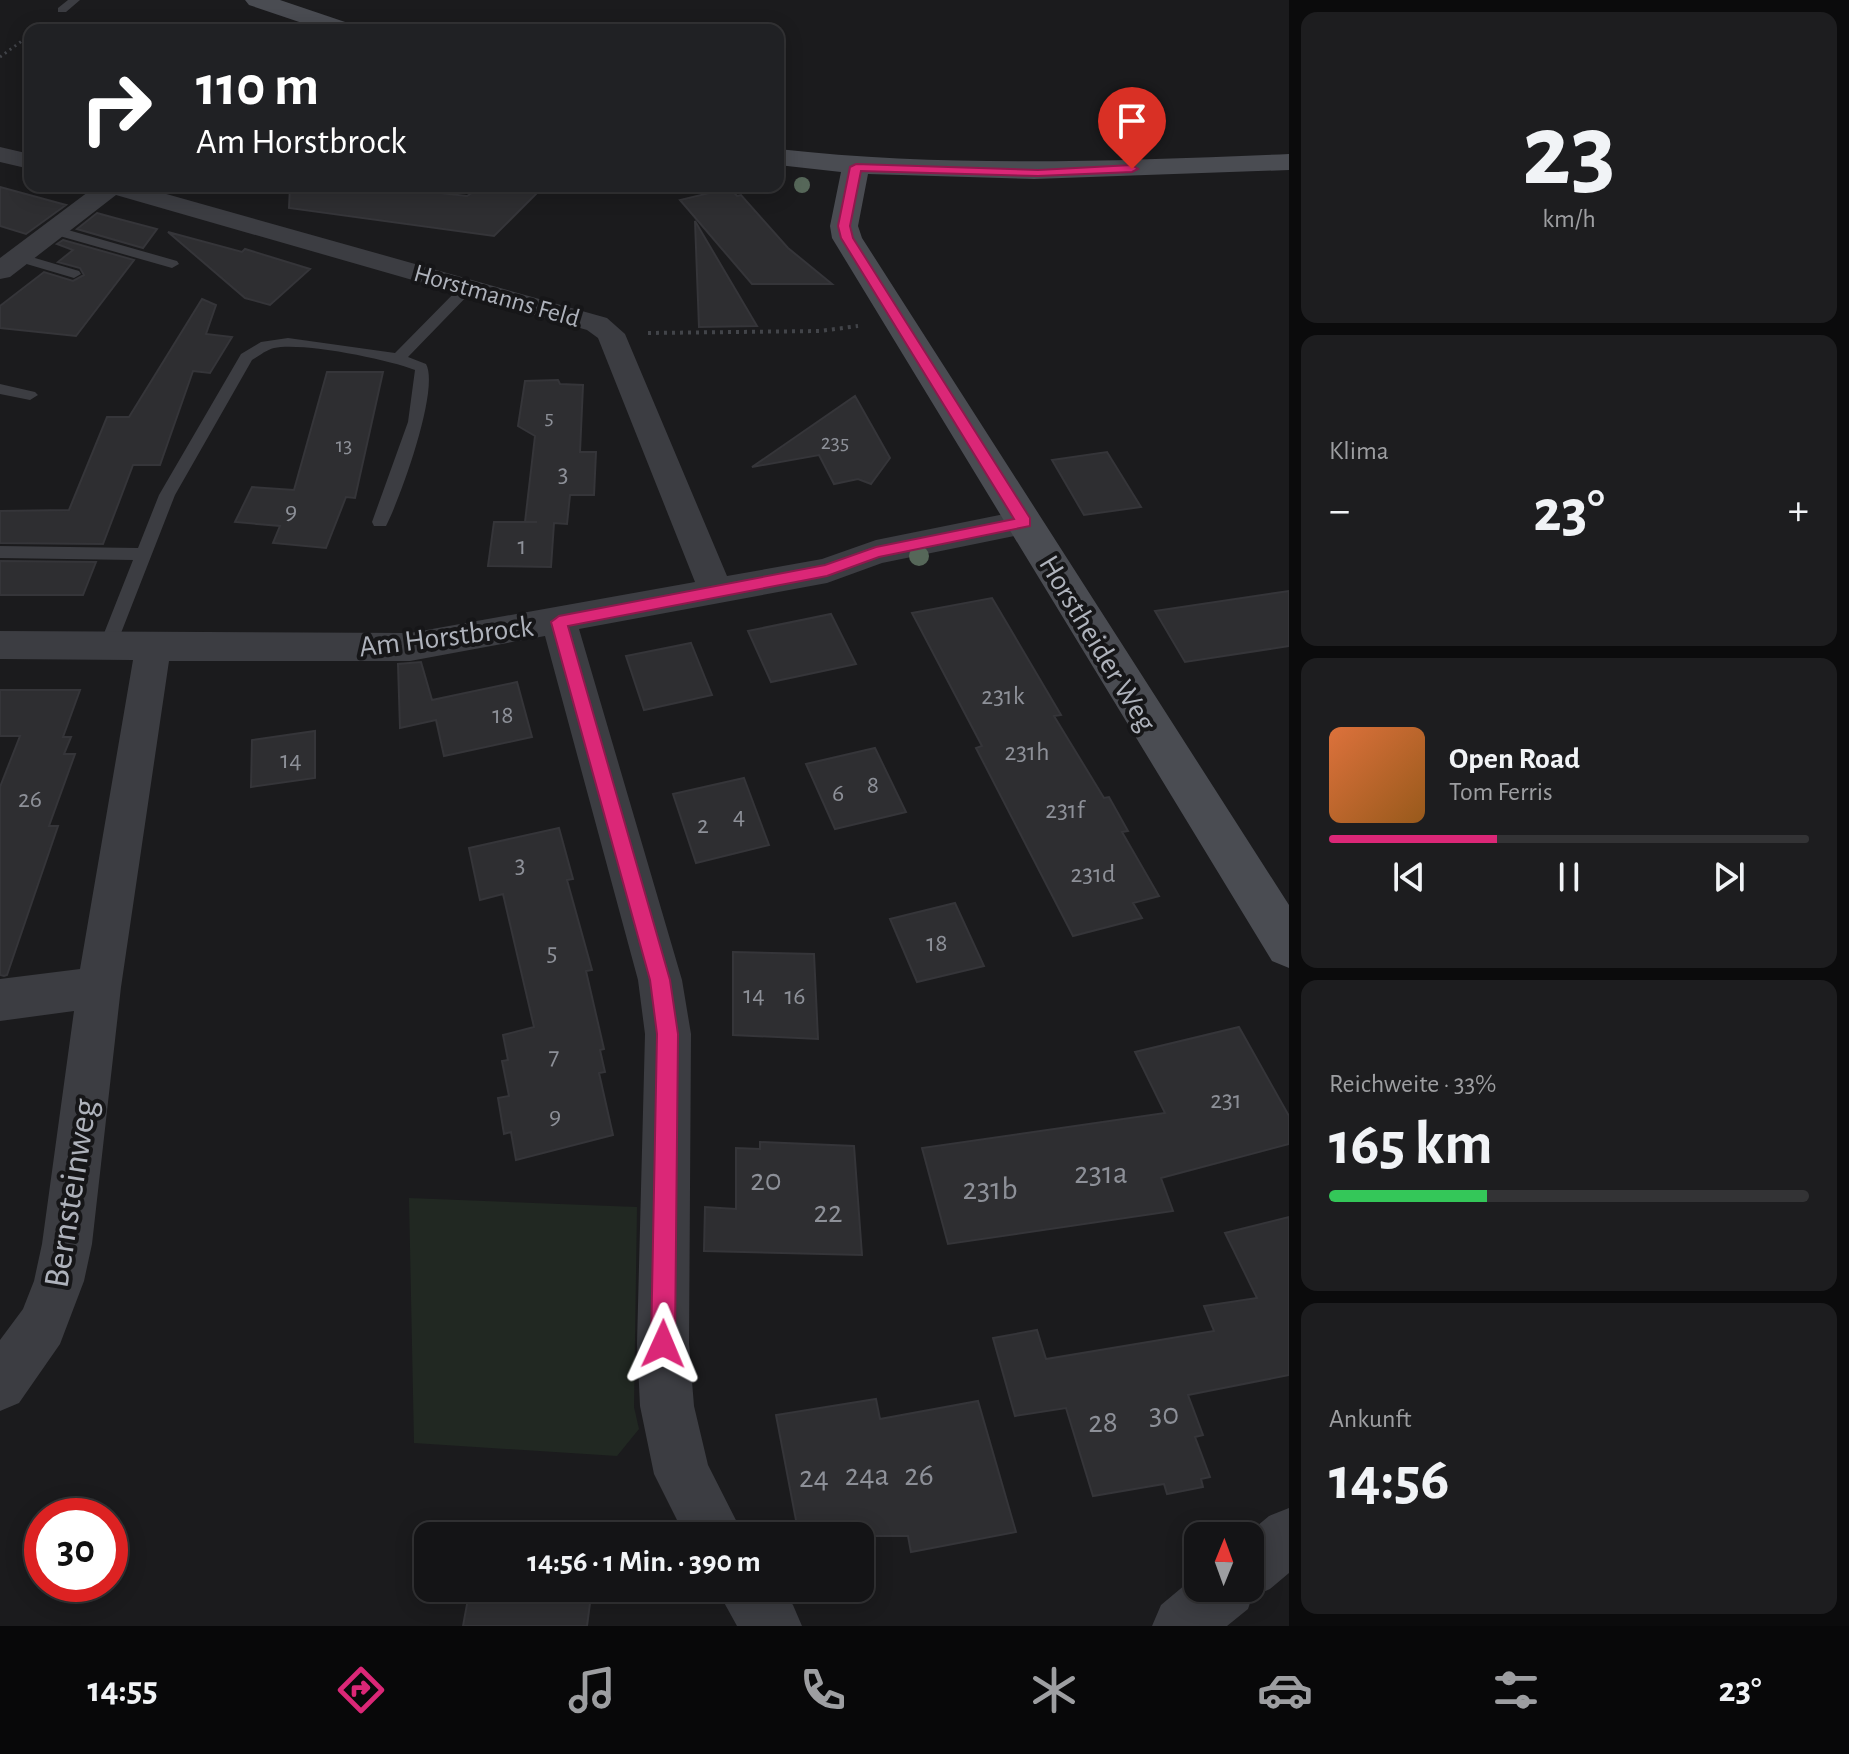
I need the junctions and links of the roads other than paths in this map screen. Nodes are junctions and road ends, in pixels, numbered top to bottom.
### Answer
1 (75, 0) edge
2 (257, 0) edge
3 (62, 10) dead end
4 (328, 24) edge
5 (0, 154) edge
6 (784, 158) edge
7 (24, 160) edge
8 (1289, 162) edge
9 (856, 167) junction
10 (103, 192) edge
11 (132, 192) edge
12 (54, 230) junction
13 (9, 264) edge
14 (172, 264) dead end
15 (74, 274) dead end
16 (468, 287) junction
17 (398, 358) junction
18 (0, 389) edge
19 (30, 395) dead end
20 (380, 522) dead end
21 (1024, 522) junction
22 (0, 552) edge
23 (142, 554) junction
24 (716, 591) junction
25 (559, 622) junction
26 (0, 645) edge
27 (108, 646) junction
28 (153, 646) junction
29 (1289, 946) edge
30 (99, 987) junction
31 (0, 1000) edge
32 (0, 1384) edge
33 (708, 1522) edge
34 (1289, 1536) edge
35 (1264, 1557) edge
36 (755, 1602) edge
37 (1210, 1602) edge
38 (772, 1626) edge
39 (1182, 1626) edge

1 - 3 lane
2 - 4 street
5 - 7 street
6 - 9 street
8 - 9 street
9 - 21 street, Horstheider Weg
10 - 12 street, Horstmanns Feld
11 - 16 street, Horstmanns Feld
12 - 13 street, Horstmanns Feld
12 - 14 lane
13 - 15 lane
16 - 17 lane
16 - 24 street, Horstmanns Feld
17 - 20 lane
17 - 23 lane
18 - 19 lane
21 - 24 street, Am Horstbrock
21 - 29 street, Horstheider Weg
22 - 23 lane
23 - 27 lane
24 - 25 street, Am Horstbrock
25 - 28 street, Am Horstbrock
25 - 33 street
26 - 27 street, Am Horstbrock
27 - 28 street, Am Horstbrock
28 - 30 street, Bernsteinweg
30 - 31 street
30 - 32 street, Bernsteinweg
34 - 35 street
36 - 38 street
37 - 39 street

